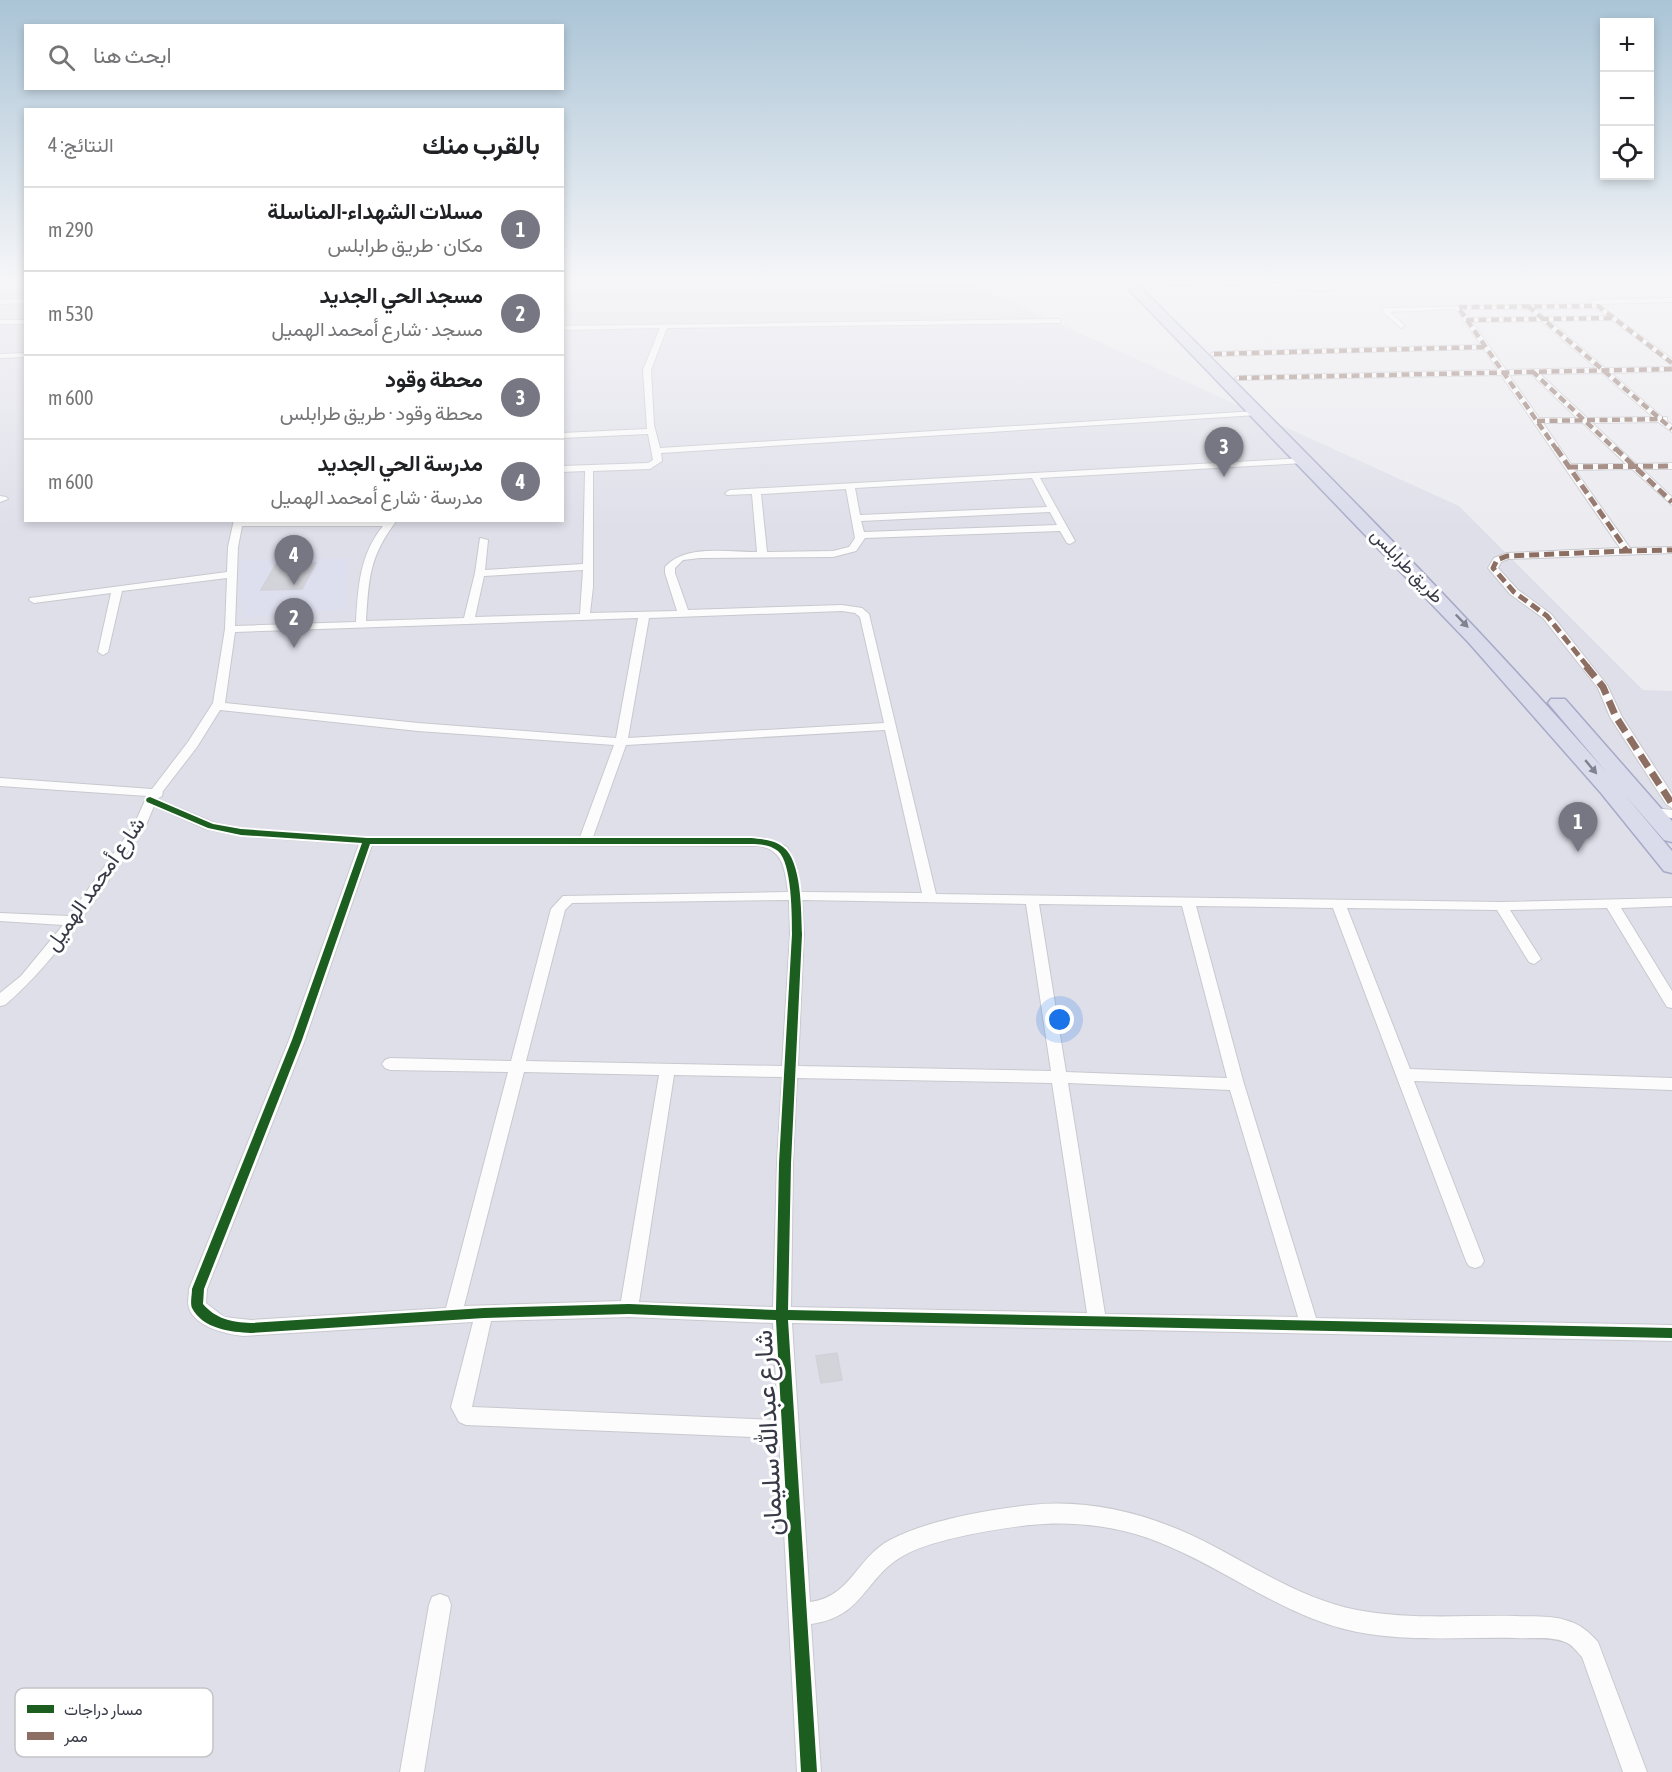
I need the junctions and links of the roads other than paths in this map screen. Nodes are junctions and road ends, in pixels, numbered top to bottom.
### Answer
1 (649, 363) edge
2 (1215, 363) edge
3 (1223, 363) edge
4 (1496, 363) edge
5 (1593, 363) edge
6 (1672, 369) edge
7 (1532, 370) junction
8 (1602, 370) junction
9 (1502, 371) junction
10 (1239, 378) junction
11 (1257, 412) junction
12 (1672, 419) edge
13 (1585, 420) junction
14 (1661, 420) junction
15 (1537, 421) junction
16 (1672, 429) edge
17 (651, 431) junction
18 (564, 436) edge
19 (656, 451) junction
20 (1303, 460) junction
21 (1634, 466) junction
22 (1672, 466) edge
23 (1568, 467) junction
24 (589, 468) junction
25 (564, 469) edge
26 (1035, 476) junction
27 (850, 486) junction
28 (756, 492) junction
29 (730, 493) dead end
30 (1672, 502) edge
31 (1053, 509) junction
32 (856, 518) junction
33 (238, 522) edge
34 (391, 522) edge
35 (1063, 528) junction
36 (860, 536) junction
37 (483, 540) dead end
38 (1070, 541) dead end
39 (1672, 550) edge
40 (1627, 551) junction
41 (762, 555) junction
42 (588, 567) junction
43 (480, 573) junction
44 (231, 574) junction
45 (117, 590) junction
46 (34, 600) dead end
47 (683, 612) junction
48 (644, 614) junction
49 (585, 615) junction
50 (469, 619) junction
51 (362, 624) junction
52 (230, 629) junction
53 (103, 652) dead end
54 (1528, 670) dead end
55 (1543, 687) dead end
56 (217, 706) junction
57 (891, 726) junction
58 (621, 742) junction
59 (0, 782) edge
60 (154, 796) junction
61 (1672, 804) edge
62 (1654, 812) junction
63 (1672, 814) edge
64 (1672, 835) edge
65 (367, 841) junction
66 (585, 841) junction
67 (1672, 866) edge
68 (795, 896) junction
69 (930, 898) junction
70 (1032, 900) junction
71 (1188, 902) junction
72 (1672, 902) edge
73 (1612, 904) junction
74 (1339, 905) junction
75 (1501, 906) junction
76 (0, 917) edge
77 (73, 921) junction
78 (1534, 959) dead end
79 (0, 1001) edge
80 (1672, 1003) edge
81 (390, 1064) dead end
82 (517, 1067) junction
83 (667, 1071) junction
84 (791, 1073) junction
85 (1404, 1075) junction
86 (1058, 1077) junction
87 (1236, 1084) junction
88 (1672, 1084) edge
89 (1475, 1261) dead end
90 (629, 1309) junction
91 (483, 1313) junction
92 (453, 1315) junction
93 (782, 1315) junction
94 (1097, 1321) junction
95 (1309, 1325) junction
96 (1672, 1333) edge
97 (790, 1429) junction
98 (440, 1605) dead end
99 (800, 1614) junction
100 (412, 1772) edge
101 (809, 1772) edge
102 (1635, 1772) edge

1 - 17 street
2 - 11 highway, طريق طرابلس
3 - 10 highway
4 - 9 street
5 - 8 street
6 - 8 street
7 - 8 street
7 - 9 street
7 - 13 street
8 - 14 street
9 - 10 street
9 - 15 street
10 - 54 highway
11 - 19 street
11 - 20 highway, طريق طرابلس
12 - 14 street
13 - 14 street
13 - 15 street
13 - 21 street
14 - 16 street
15 - 23 street
17 - 18 street
17 - 19 street
19 - 24 street
20 - 26 street
20 -> 67 highway, طريق طرابلس
21 - 22 street
21 - 23 street
21 - 30 street
23 - 40 street
24 - 25 street
24 - 42 street
26 - 27 street
26 - 31 street
27 - 28 street
27 - 32 street
28 - 29 street
28 - 41 street
31 - 32 street
31 - 35 street
32 - 36 street
33 - 34 street
33 - 44 street, شارع أمحمد الهميل
34 - 51 street
35 - 36 street
35 - 38 street
36 - 41 street
37 - 43 street
39 - 40 street
40 - 61 street
41 - 47 street
42 - 43 street
42 - 49 street
43 - 50 street
44 - 45 street
44 - 52 street, شارع أمحمد الهميل
45 - 46 street
45 - 53 street
47 - 48 street
47 - 57 street
48 - 49 street
48 - 58 street
49 - 50 street
50 - 51 street
51 - 52 street
52 - 56 street, شارع أمحمد الهميل
55 - 62 highway
56 - 58 street
56 - 60 street, شارع أمحمد الهميل
57 - 58 street
57 - 69 street
58 - 66 street
59 - 60 street
60 - 65 street
60 - 77 street, شارع أمحمد الهميل
62 - 63 street
62 - 64 highway
65 - 66 street
65 - 92 street
66 - 68 street, شارع عبدالله سليمان
68 - 69 street
68 - 82 street
68 - 84 street, شارع عبدالله سليمان
69 - 70 street
70 - 71 street
70 - 86 street
71 - 74 street
71 - 87 street
72 - 73 street
73 - 75 street
73 - 80 street
74 - 75 street
74 - 85 street
75 - 78 street
76 - 77 street
77 - 79 street, شارع أمحمد الهميل
81 - 82 street
82 - 83 street
82 - 92 street
83 - 84 street
83 - 90 street
84 - 86 street
84 - 93 street, شارع عبدالله سليمان
85 - 88 street
85 - 89 street
86 - 87 street
86 - 94 street
87 - 95 street
90 - 91 street
90 - 93 street
91 - 92 street
91 - 97 street
93 - 94 street
93 - 97 street, شارع عبدالله سليمان
94 - 95 street
95 - 96 street
97 - 99 street, شارع عبدالله سليمان
98 - 100 street
99 - 101 street, شارع عبدالله سليمان
99 - 102 street

